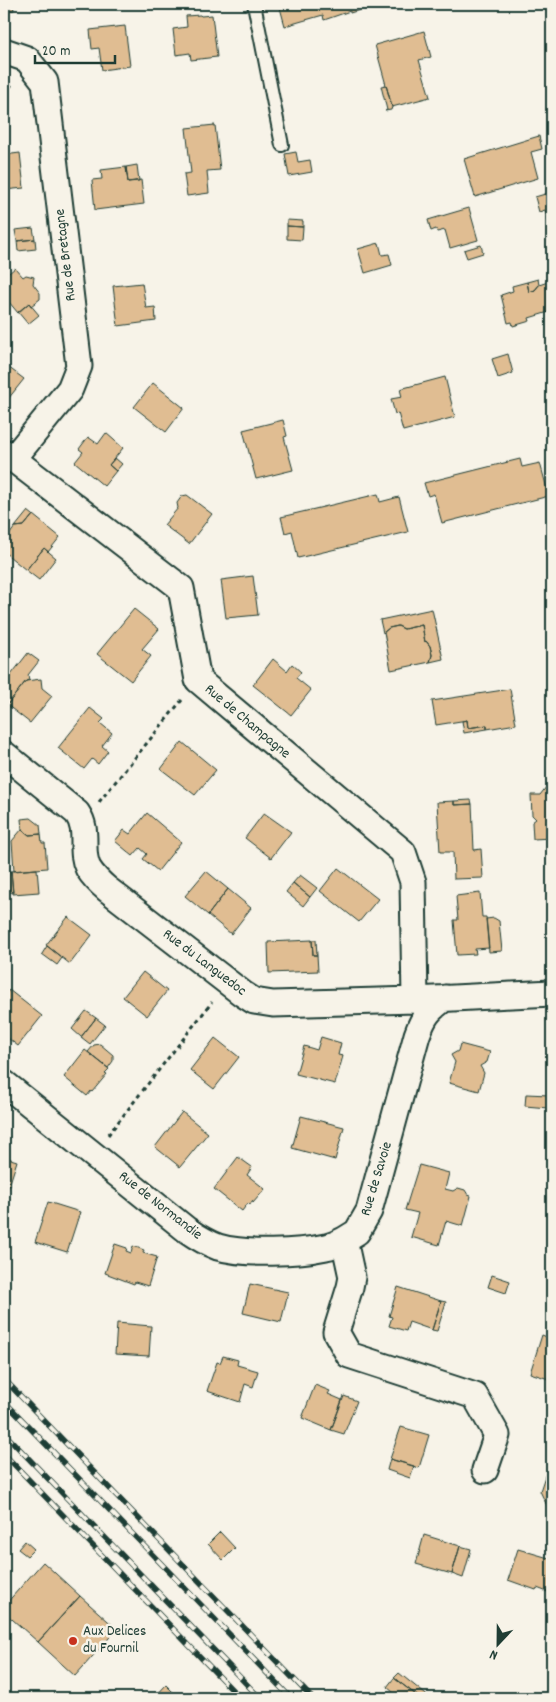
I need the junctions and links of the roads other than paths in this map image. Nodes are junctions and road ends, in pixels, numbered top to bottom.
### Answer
1 (254, 4) edge
2 (4, 51) edge
3 (282, 145) dead end
4 (8, 456) edge
5 (4, 754) edge
6 (552, 993) edge
7 (444, 998) junction
8 (415, 1000) junction
9 (4, 1084) edge
10 (344, 1240) junction
11 (485, 1470) dead end

1 - 3 lane
2 - 4 street, Rue de Bretagne
4 - 8 street, Rue de Champagne
5 - 8 street, Rue du Languedoc
6 - 7 street, Rue du Languedoc
7 - 8 street, Rue du Languedoc
7 - 10 street, Rue de Savoie
9 - 10 street, Rue de Normandie
10 - 11 street

